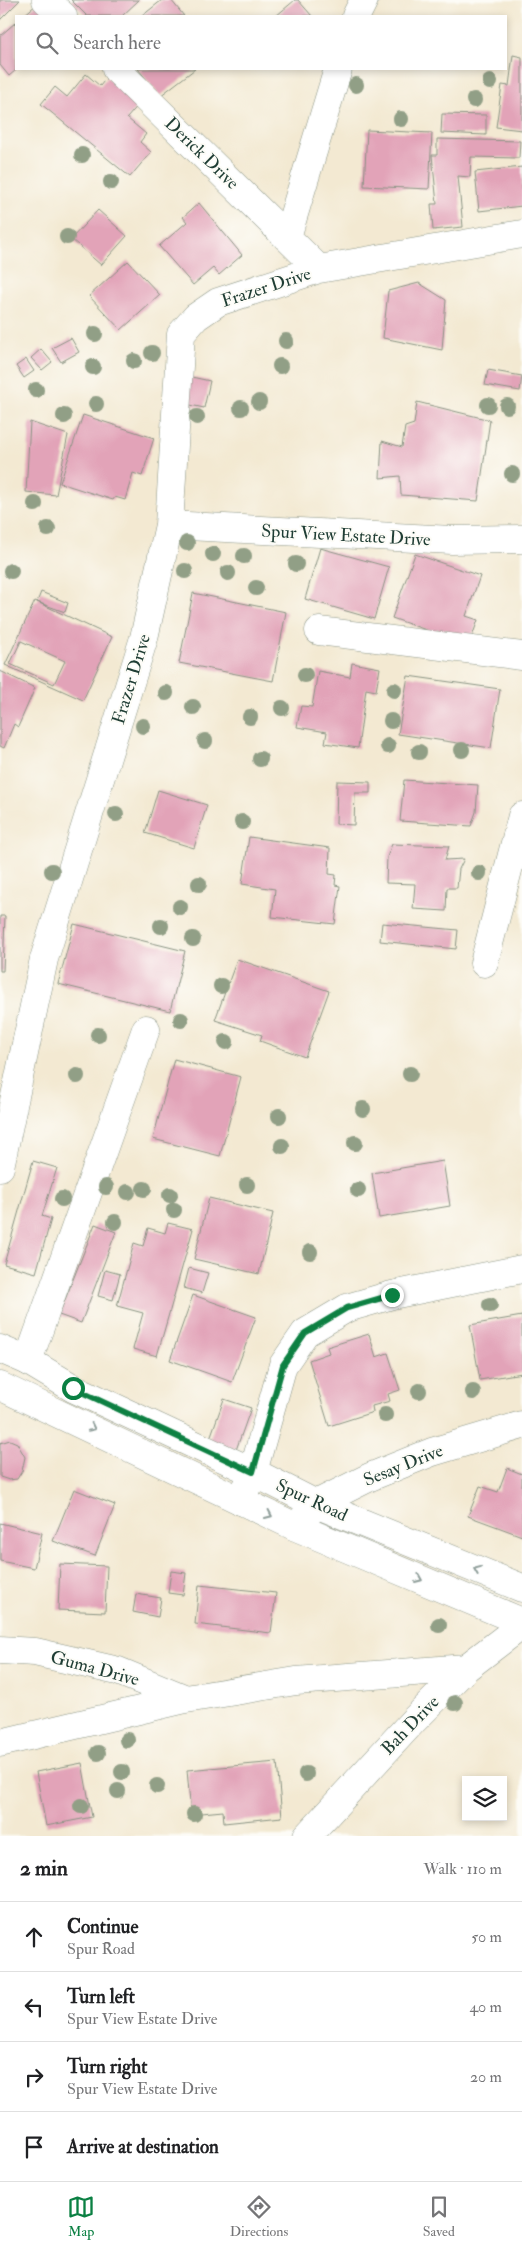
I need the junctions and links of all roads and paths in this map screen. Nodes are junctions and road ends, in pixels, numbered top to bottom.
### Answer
1 (46, 0) edge
2 (364, 0) edge
3 (62, 15) edge
4 (356, 15) edge
5 (117, 70) edge
6 (338, 70) edge
7 (522, 234) edge
8 (287, 237) junction
9 (319, 270) junction
10 (170, 525) junction
11 (522, 539) edge
12 (319, 631) dead end
13 (522, 656) edge
14 (522, 816) edge
15 (484, 963) dead end
16 (146, 1029) dead end
17 (0, 1167) edge
18 (522, 1269) edge
19 (0, 1349) edge
20 (28, 1361) junction
21 (0, 1386) edge
22 (73, 1388) junction
23 (62, 1414) junction
24 (522, 1425) edge
25 (253, 1472) junction
26 (241, 1501) junction
27 (316, 1504) junction
28 (296, 1527) junction
29 (522, 1588) edge
30 (522, 1623) edge
31 (0, 1650) edge
32 (466, 1668) junction
33 (186, 1699) junction
34 (0, 1744) edge
35 (307, 1836) edge

1 - 3 street
2 - 4 street
5 - 8 street, Derick Drive
6 - 8 street
7 - 9 street, Frazer Drive
8 - 9 street, Derick Drive
9 - 10 street, Frazer Drive
10 - 11 street, Spur View Estate Drive
10 - 17 street, Frazer Drive
12 - 13 street
14 - 15 street
16 - 20 street
18 - 25 street
19 - 20 street, Spur Road
20 - 22 street, Spur Road
21 - 23 street, Spur Road
22 - 23 street
22 - 25 street, Spur Road
23 -> 26 street, Spur Road
24 - 27 street, Sesay Drive
25 - 26 street
25 - 27 street, Spur Road
26 -> 28 street, Spur Road
27 - 28 street, Sesay Drive
29 -> 27 street, Spur Road
28 -> 30 street, Spur Road
30 - 32 street, Bah Drive
31 - 33 street, Guma Drive
32 - 33 street
32 - 35 street, Bah Drive
33 - 34 street

